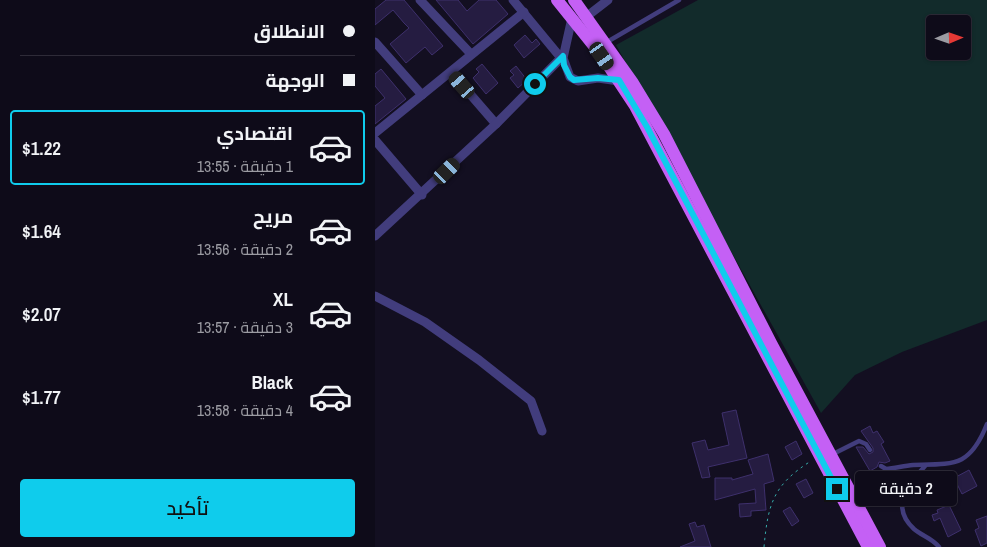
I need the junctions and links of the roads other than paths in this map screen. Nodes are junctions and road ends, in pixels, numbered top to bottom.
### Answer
1 (421, 0) edge
2 (513, 0) edge
3 (557, 0) edge
4 (574, 0) edge
5 (608, 0) edge
6 (679, 0) edge
7 (524, 12) junction
8 (586, 17) junction
9 (572, 18) junction
10 (375, 42) edge
11 (605, 43) junction
12 (471, 54) junction
13 (562, 57) junction
14 (451, 72) junction
15 (619, 80) junction
16 (422, 95) junction
17 (496, 124) junction
18 (375, 133) edge
19 (375, 140) edge
20 (422, 195) junction
21 (375, 236) edge
22 (375, 296) edge
23 (987, 424) edge
24 (542, 431) dead end
25 (870, 450) dead end
26 (826, 455) junction
27 (881, 466) dead end
28 (925, 466) junction
29 (868, 547) edge
30 (880, 547) edge
31 (939, 547) edge

1 - 12 street
2 - 7 street
3 - 9 main road
4 - 8 main road
5 - 8 street
6 - 11 lane
7 - 12 street
7 - 13 street
8 - 11 main road
9 - 13 street
9 - 15 main road
10 - 16 street
11 - 26 main road
12 - 14 street
13 - 15 street
13 - 17 street
14 - 16 street
14 - 17 street
15 - 26 main road
16 - 18 street
17 - 20 street
19 - 20 street
20 - 21 street
22 - 24 street
23 - 28 lane
25 - 26 lane
26 - 29 main road
26 - 30 main road
27 - 28 lane
28 - 31 lane

